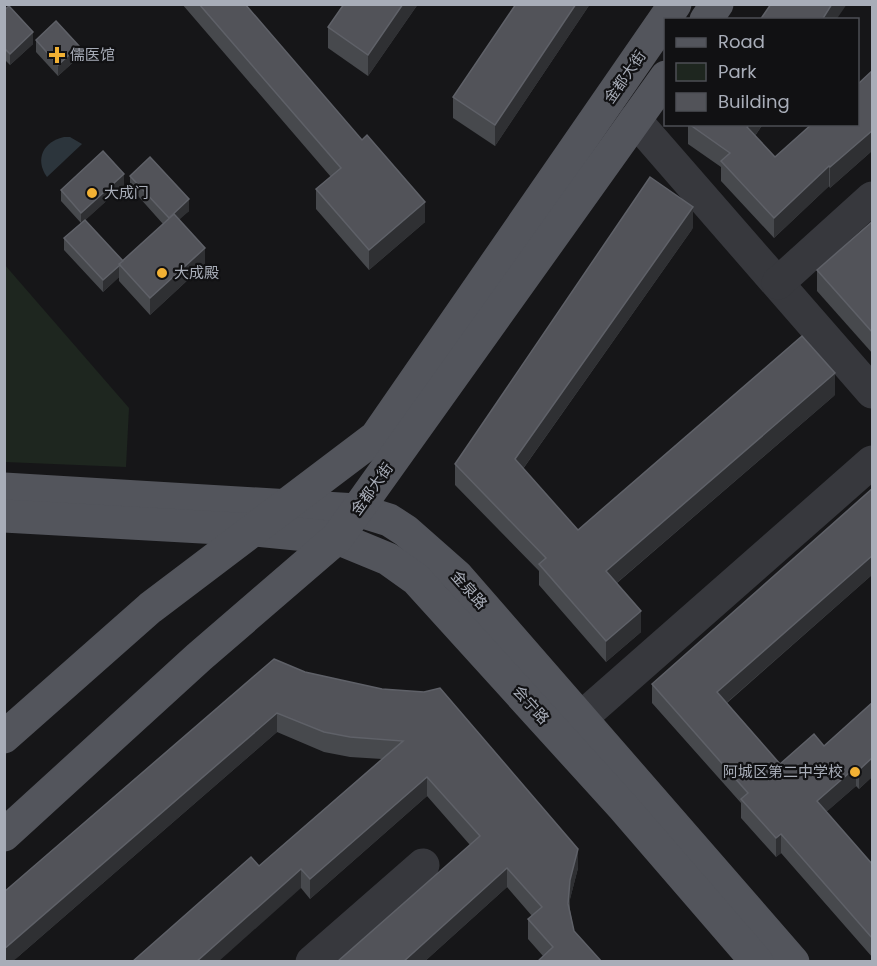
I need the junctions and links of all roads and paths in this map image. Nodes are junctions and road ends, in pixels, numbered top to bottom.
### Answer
1 (675, 4) edge
2 (717, 4) edge
3 (665, 18) edge
4 (707, 18) edge
5 (664, 20) edge
6 (664, 80) edge
7 (635, 120) junction
8 (873, 198) edge
9 (778, 283) junction
10 (873, 392) edge
11 (873, 462) edge
12 (4, 489) edge
13 (287, 505) junction
14 (357, 510) junction
15 (4, 516) edge
16 (256, 530) junction
17 (337, 538) junction
18 (581, 718) junction
19 (4, 737) edge
20 (4, 835) edge
21 (423, 866) dead end
22 (312, 962) edge
23 (757, 962) edge
24 (793, 962) edge

1 - 3 main road, 金都大街
2 - 4 main road
5 - 13 main road, 金都大街
6 - 7 main road, 金都大街
7 - 9 street
7 - 14 main road, 金都大街
8 - 9 street
9 - 10 street
11 - 18 street
12 - 13 main road, 金泉路
13 - 14 main road, 金泉路
13 - 16 main road, 金都大街
14 - 17 main road, 金都大街
14 - 18 main road, 金泉路
15 - 16 main road
16 - 17 main road, 会宁路
16 - 19 main road, 金都大街
17 - 20 main road, 金都大街
17 - 23 main road, 会宁路
18 - 24 main road, 金泉路
21 - 22 street

